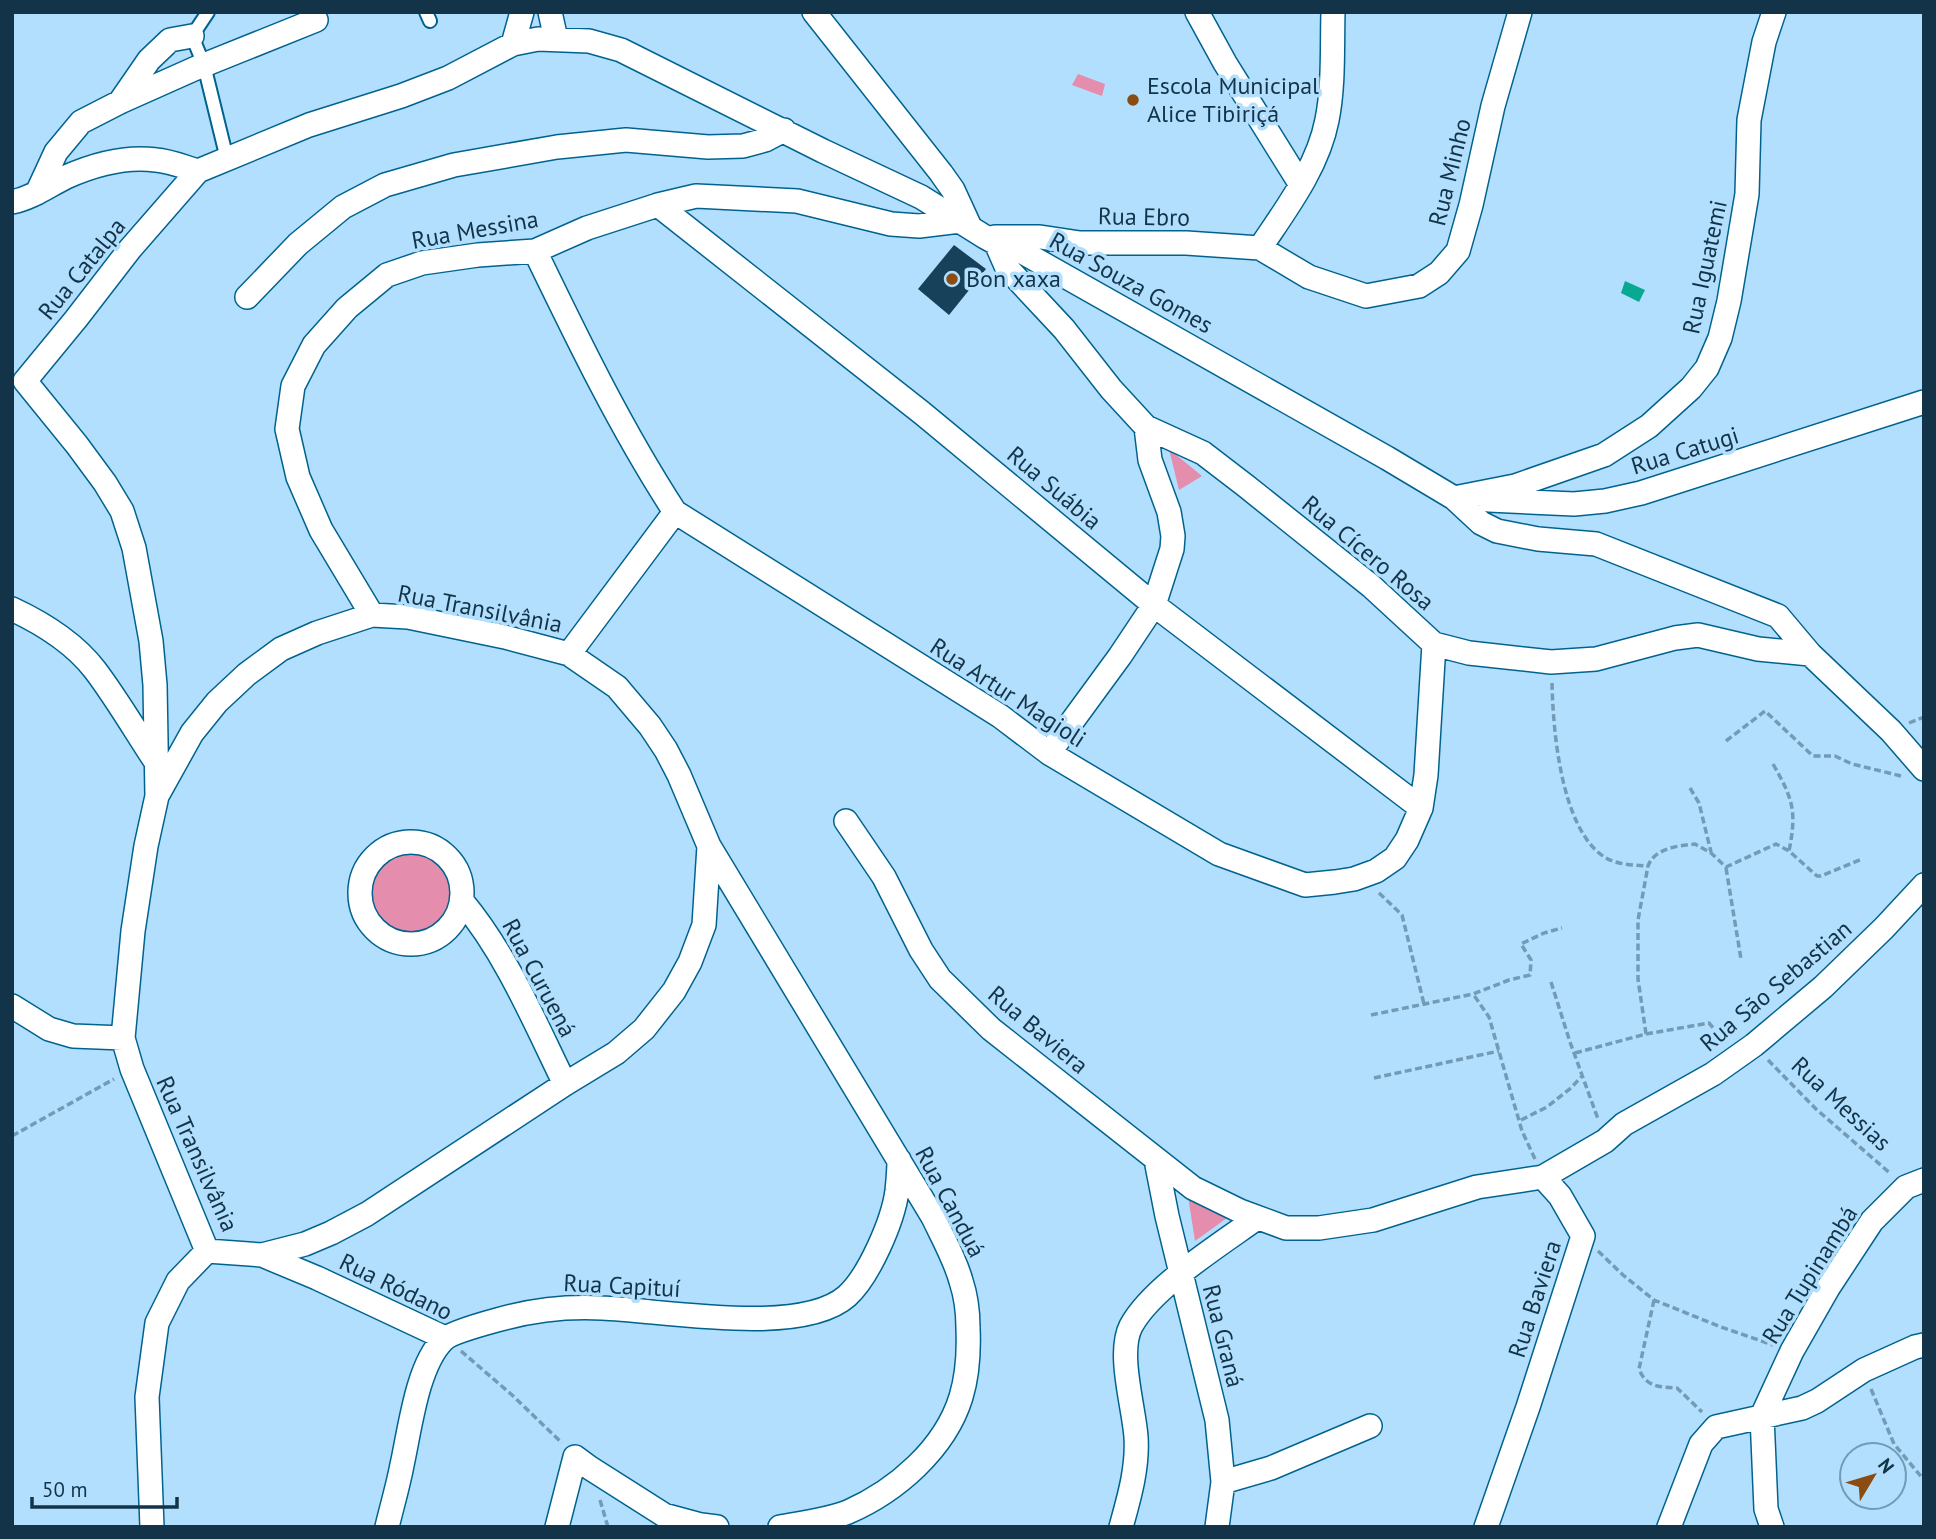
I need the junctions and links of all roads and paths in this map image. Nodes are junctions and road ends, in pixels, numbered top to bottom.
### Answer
1 (208, 12) edge
2 (523, 12) edge
3 (550, 12) edge
4 (814, 12) edge
5 (1197, 12) edge
6 (1333, 12) edge
7 (1520, 12) edge
8 (1774, 12) edge
9 (316, 20) dead end
10 (192, 36) junction
11 (556, 39) junction
12 (513, 44) junction
13 (204, 65) junction
14 (120, 102) junction
15 (784, 130) junction
16 (227, 159) junction
17 (198, 171) junction
18 (1301, 185) junction
19 (37, 193) junction
20 (12, 202) edge
21 (658, 205) junction
22 (978, 232) junction
23 (1260, 248) junction
24 (535, 251) junction
25 (247, 298) dead end
26 (18, 379) edge
27 (1924, 402) edge
28 (1146, 427) junction
29 (1454, 498) junction
30 (676, 512) junction
31 (1154, 605) junction
32 (12, 609) edge
33 (372, 615) junction
34 (1434, 644) junction
35 (569, 654) junction
36 (1810, 654) junction
37 (1551, 662) junction
38 (1726, 741) dead end
39 (1049, 753) junction
40 (156, 762) junction
41 (1773, 764) dead end
42 (1918, 773) edge
43 (1690, 788) dead end
44 (157, 796) junction
45 (1420, 807) junction
46 (846, 821) dead end
47 (709, 846) junction
48 (1789, 851) junction
49 (1711, 853) junction
50 (1862, 859) dead end
51 (1648, 866) junction
52 (1726, 867) junction
53 (1362, 876) junction
54 (1924, 885) edge
55 (462, 901) junction
56 (1562, 928) dead end
57 (1741, 959) dead end
58 (1551, 982) dead end
59 (1473, 994) junction
60 (1424, 1004) junction
61 (12, 1006) edge
62 (1371, 1015) dead end
63 (1647, 1034) junction
64 (123, 1038) junction
65 (1499, 1051) junction
66 (1746, 1051) junction
67 (1574, 1053) junction
68 (132, 1069) junction
69 (1583, 1075) junction
70 (1374, 1078) dead end
71 (565, 1084) junction
72 (1522, 1131) junction
73 (12, 1136) edge
74 (1605, 1141) junction
75 (899, 1160) junction
76 (1156, 1160) junction
77 (1543, 1177) junction
78 (1915, 1184) edge
79 (1257, 1218) junction
80 (1583, 1236) junction
81 (207, 1251) junction
82 (262, 1255) junction
83 (1181, 1273) junction
84 (1654, 1300) junction
85 (445, 1338) junction
86 (1924, 1345) edge
87 (1792, 1351) junction
88 (1864, 1370) junction
89 (1755, 1417) junction
90 (1370, 1426) dead end
91 (1716, 1427) junction
92 (583, 1462) junction
93 (1924, 1480) edge
94 (1223, 1482) junction
95 (670, 1521) edge
96 (152, 1527) edge
97 (387, 1527) edge
98 (556, 1527) edge
99 (717, 1527) edge
100 (780, 1527) edge
101 (1121, 1527) edge
102 (1217, 1527) edge
103 (1486, 1527) edge
104 (1669, 1527) edge
105 (1772, 1527) edge

1 - 10 lane
2 - 12 street
3 - 11 street
4 - 22 street
5 - 18 street
6 - 18 street
7 - 23 street, Rua Minho
8 - 29 street, Rua Iguatemi
9 - 13 street
10 - 13 lane
10 - 14 street
11 - 12 street, Rua Catalpa
11 - 15 street, Rua Souza Gomes
12 - 16 street, Rua Catalpa
13 - 14 street
13 - 16 lane
14 - 19 street
15 - 22 street, Rua Souza Gomes
15 - 25 street
16 - 17 street, Rua Catalpa
17 - 19 street
17 - 26 street, Rua Catalpa
18 - 23 street
19 - 20 street
21 - 22 street, Rua Messina
21 - 24 street, Rua Messina
21 - 31 street, Rua Suábia
22 - 23 street, Rua Ebro
22 - 28 street, Rua Cícero Rosa
22 - 29 street, Rua Souza Gomes
24 - 30 street, Rua Artur Magioli
24 - 33 street, Rua Messina
26 - 40 street, Rua Catalpa
27 - 29 street, Rua Catugi
28 - 31 street
28 - 34 street, Rua Cícero Rosa
29 - 36 street, Rua Souza Gomes
30 - 35 street
30 - 39 street, Rua Artur Magioli
31 - 39 street
31 - 45 street, Rua Suábia
32 - 40 street
33 - 35 street, Rua Transilvânia
33 - 44 street, Rua Transilvânia
34 - 37 street, Rua Cícero Rosa
34 - 45 street, Rua Artur Magioli
35 - 47 street, Rua Transilvânia
36 - 37 street, Rua Cícero Rosa
36 - 42 street, Rua Souza Gomes
37 - 51 path
38 - 42 path
39 - 53 street, Rua Artur Magioli
40 - 44 street, Rua Catalpa
41 - 48 path
43 - 49 path
44 - 64 street, Rua Transilvânia
45 - 53 street, Rua Artur Magioli
46 - 76 street, Rua Baviera
47 - 71 street, Rua Transilvânia
47 - 75 street, Rua Canduá
48 - 50 path
48 - 52 path
49 - 51 path
49 - 52 path
51 - 63 path
52 - 57 path
53 - 60 path
54 - 66 street, Rua São Sebastian
55 - 55 street
55 - 71 street, Rua Curuená
56 - 59 path
58 - 67 path
59 - 60 path
59 - 65 path
60 - 62 path
61 - 64 street
63 - 66 path, Rua Messias
63 - 67 path
64 - 68 street, Rua Transilvânia
65 - 70 path
65 - 72 path
66 - 74 street, Rua São Sebastian
66 - 78 path, Rua Messias
67 - 69 path
68 - 73 path
68 - 81 street, Rua Transilvânia
69 - 72 path
69 - 74 path
71 - 82 street, Rua Transilvânia
72 - 77 path
74 - 77 street, Rua São Sebastian
75 - 85 street, Rua Capituí
75 - 100 street, Rua Canduá
76 - 79 street, Rua Baviera
76 - 83 street, Rua Graná
77 - 79 street, Rua Baviera
77 - 80 street, Rua Baviera
78 - 87 street, Rua Tupinambá
79 - 83 street
80 - 84 path
80 - 103 street, Rua Baviera
81 - 82 street, Rua Transilvânia
81 - 96 street
82 - 85 street, Rua Ródano
83 - 94 street, Rua Graná
83 - 101 street
84 - 87 path
84 - 91 path
85 - 92 path, Rua Ródano
85 - 97 street
86 - 88 street
87 - 89 street, Rua Tupinambá
88 - 89 street
88 - 93 path
89 - 91 street
89 - 105 street
90 - 94 street
91 - 104 street
92 - 95 street
92 - 98 street
94 - 102 street, Rua Graná
95 - 99 street

